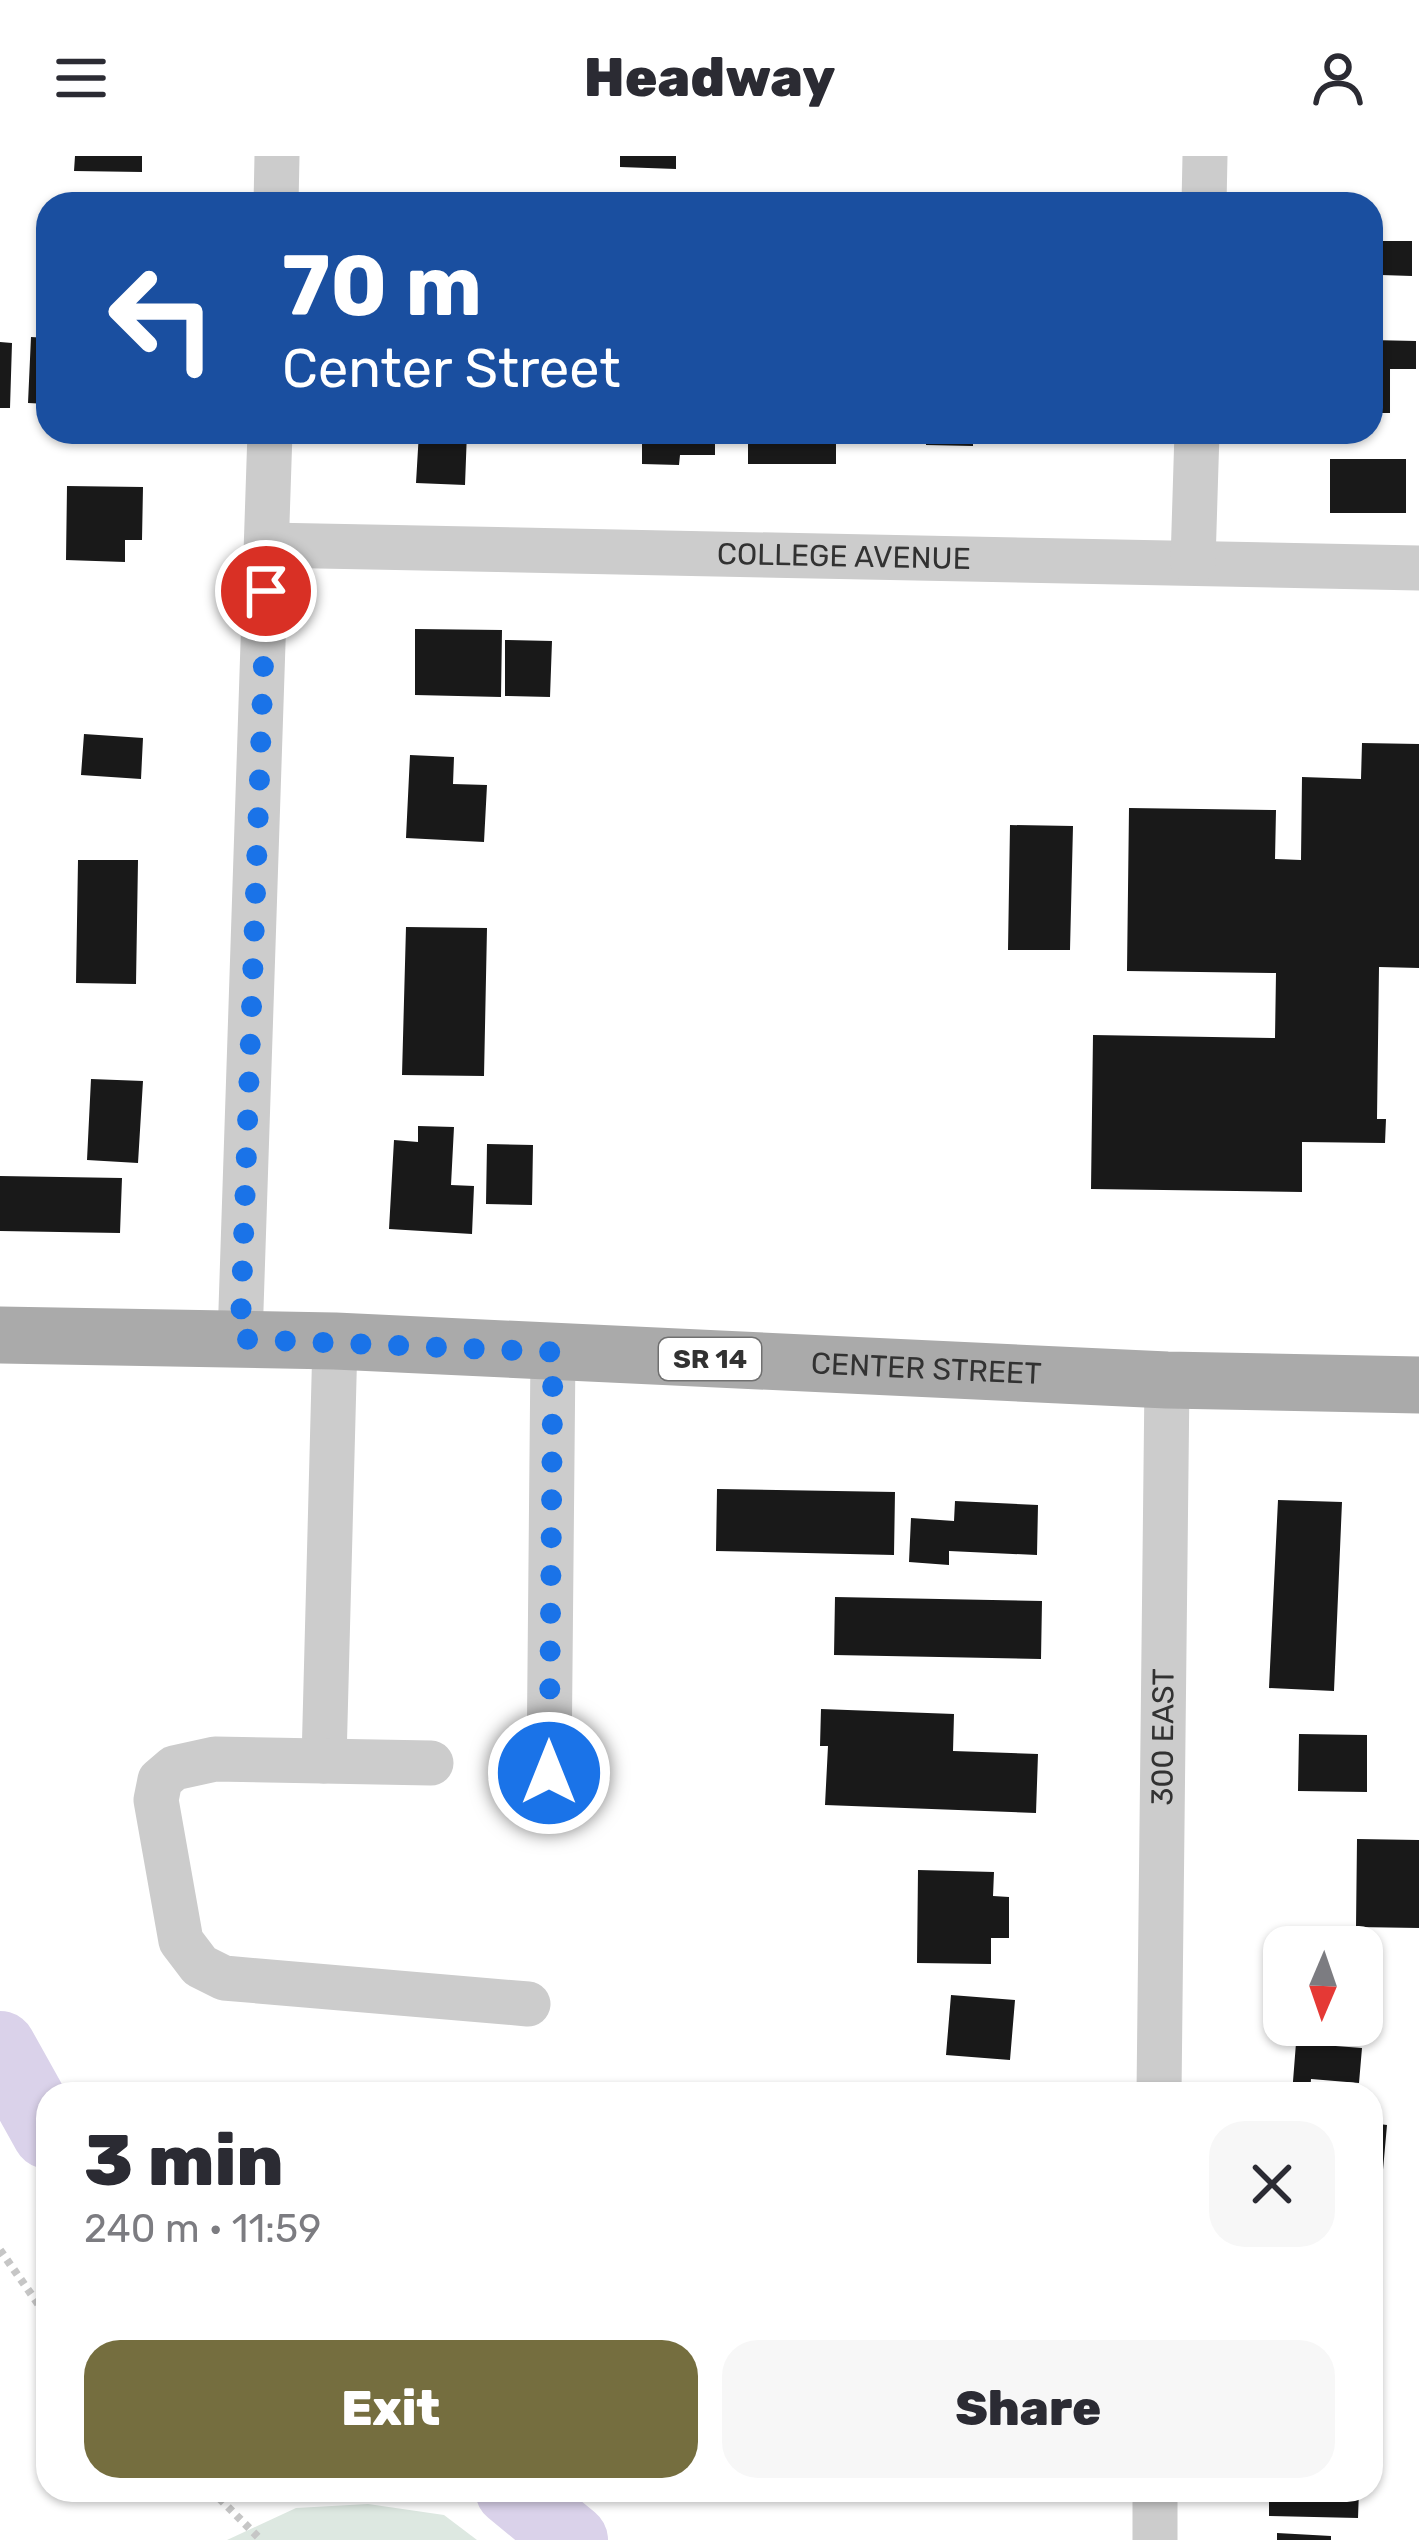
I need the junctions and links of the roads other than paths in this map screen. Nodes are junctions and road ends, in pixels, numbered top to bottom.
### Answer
1 (277, 156) edge
2 (1205, 156) edge
3 (276, 192) edge
4 (1204, 192) edge
5 (270, 444) edge
6 (1197, 444) edge
7 (268, 545) junction
8 (1193, 562) junction
9 (1419, 568) edge
10 (0, 1335) edge
11 (240, 1339) junction
12 (335, 1341) junction
13 (553, 1352) junction
14 (1166, 1380) junction
15 (1419, 1385) edge
16 (324, 1761) junction
17 (430, 1763) dead end
18 (549, 1773) dead end
19 (528, 2004) dead end
20 (1159, 2082) edge
21 (1156, 2502) edge
22 (1155, 2540) edge

1 - 3 street
2 - 4 street
5 - 7 street
6 - 8 street
7 - 8 street, COLLEGE AVENUE
7 - 11 street
8 - 9 street, COLLEGE AVENUE
10 - 11 main road, CENTER STREET / SR 14
11 - 12 main road, CENTER STREET / SR 14
12 - 13 main road, CENTER STREET / SR 14
12 - 16 street
13 - 14 main road, CENTER STREET / SR 14
13 - 18 street
14 - 15 main road, CENTER STREET / SR 14
14 - 20 street, 300 EAST
16 - 17 street
16 - 19 street
21 - 22 street

